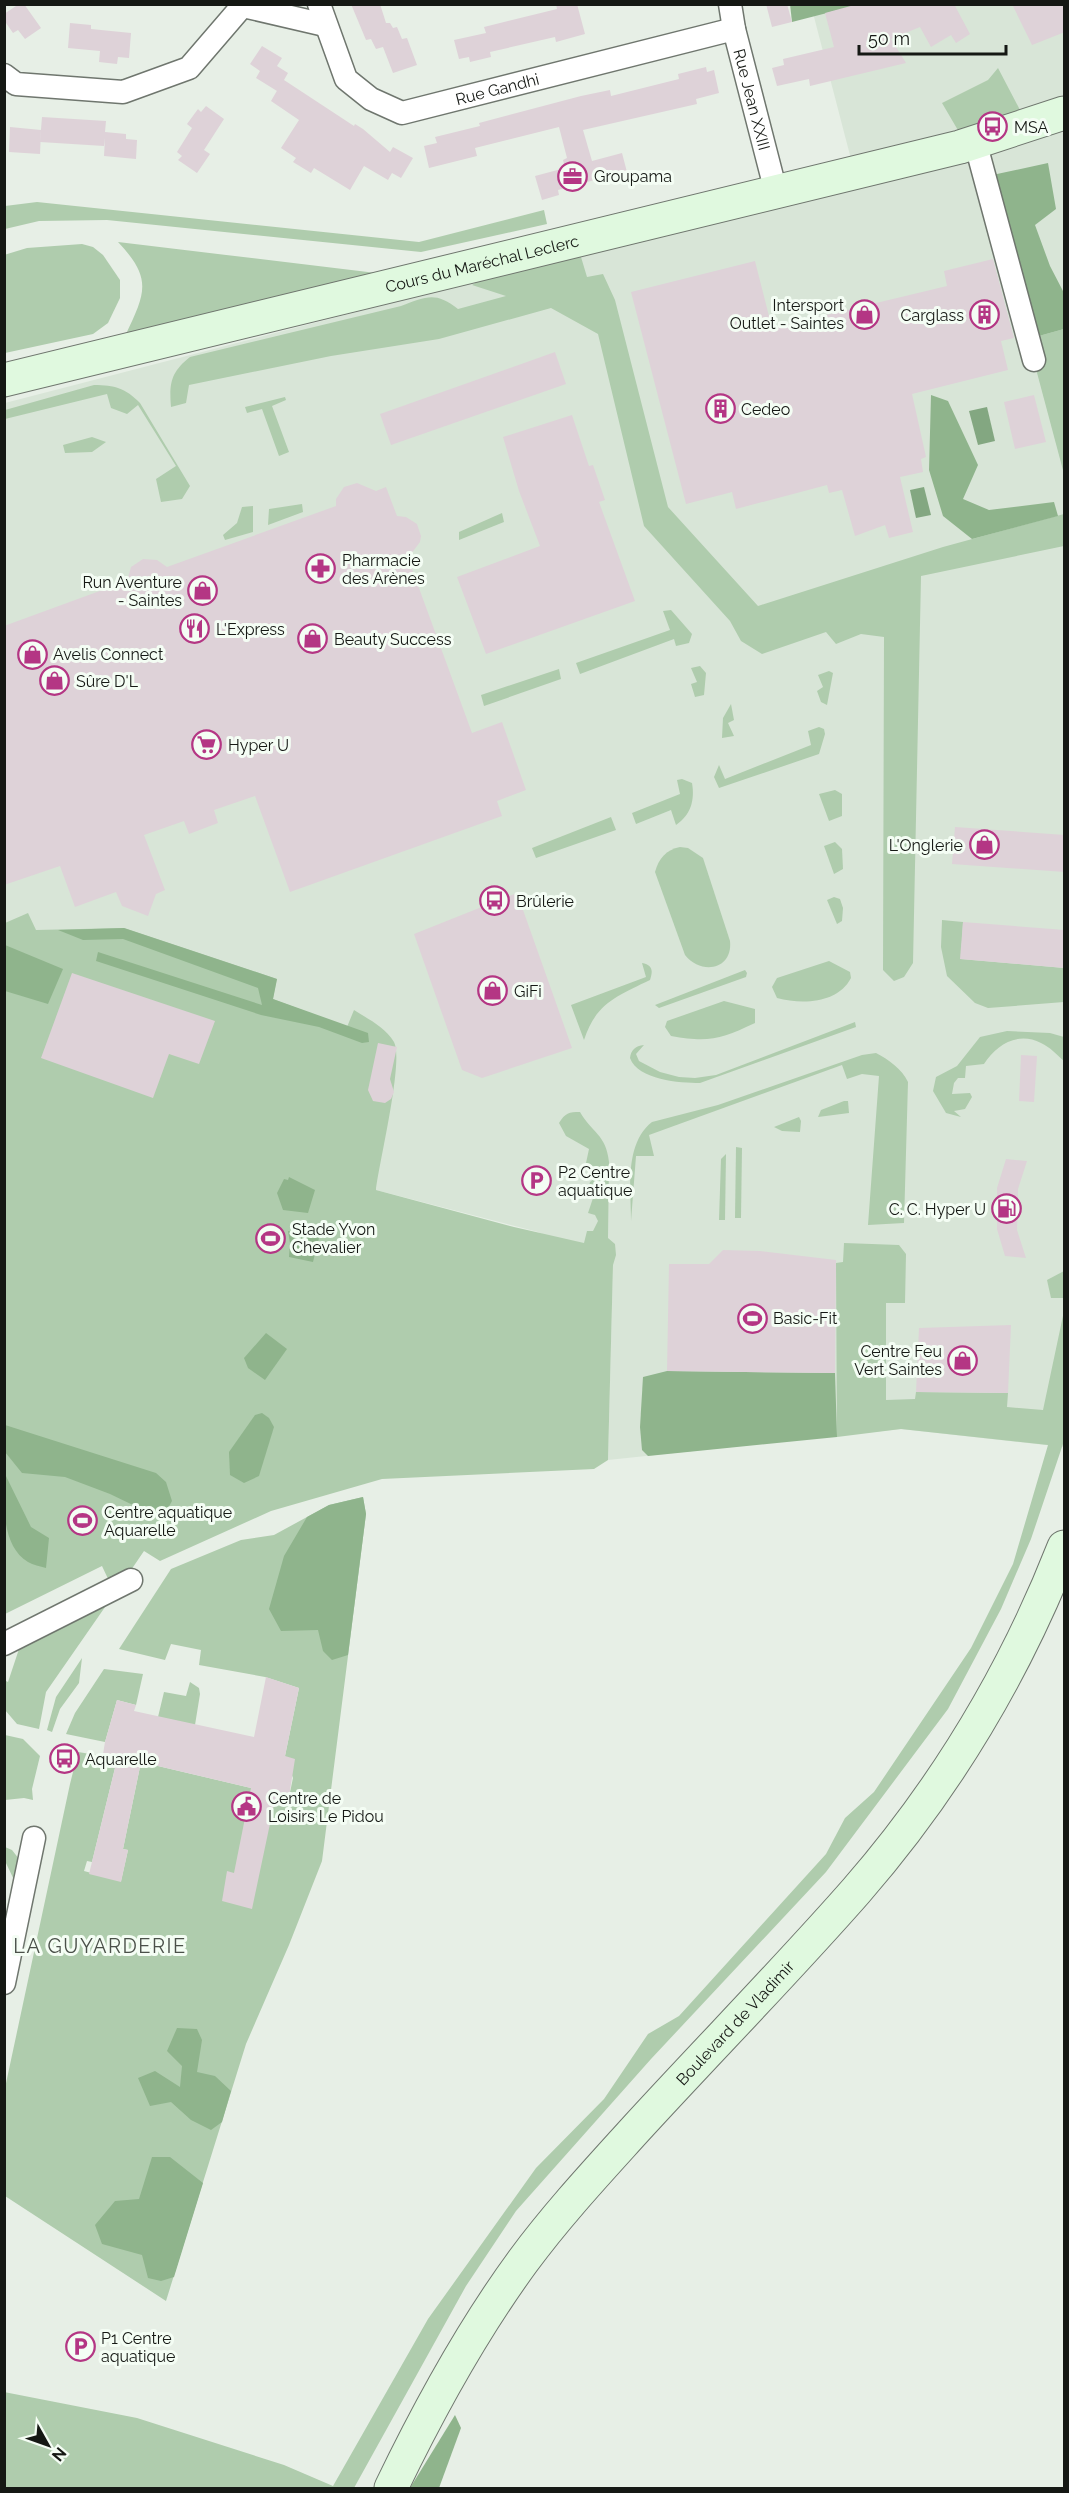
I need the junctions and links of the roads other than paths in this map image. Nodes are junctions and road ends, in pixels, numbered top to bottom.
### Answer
1 (729, 4) edge
2 (244, 5) edge
3 (322, 15) edge
4 (734, 29) junction
5 (4, 75) edge
6 (1065, 113) edge
7 (1065, 130) edge
8 (968, 146) junction
9 (776, 192) junction
10 (1034, 360) dead end
11 (4, 380) edge
12 (1065, 1547) edge
13 (131, 1580) dead end
14 (4, 1644) edge
15 (34, 1838) dead end
16 (4, 1983) edge
17 (391, 2488) edge

1 - 4 street, Rue Jean XXIII
2 - 3 street
2 - 5 street
3 - 4 street, Rue Gandhi
4 - 9 street, Rue Jean XXIII
6 - 8 main road, Cours du Maréchal Leclerc
7 - 8 main road, Cours du Maréchal Leclerc
8 - 9 main road, Cours du Maréchal Leclerc
8 - 10 street
9 - 11 main road, Cours du Maréchal Leclerc
12 - 17 main road, Boulevard de Vladimir
13 - 14 street
15 - 16 street

